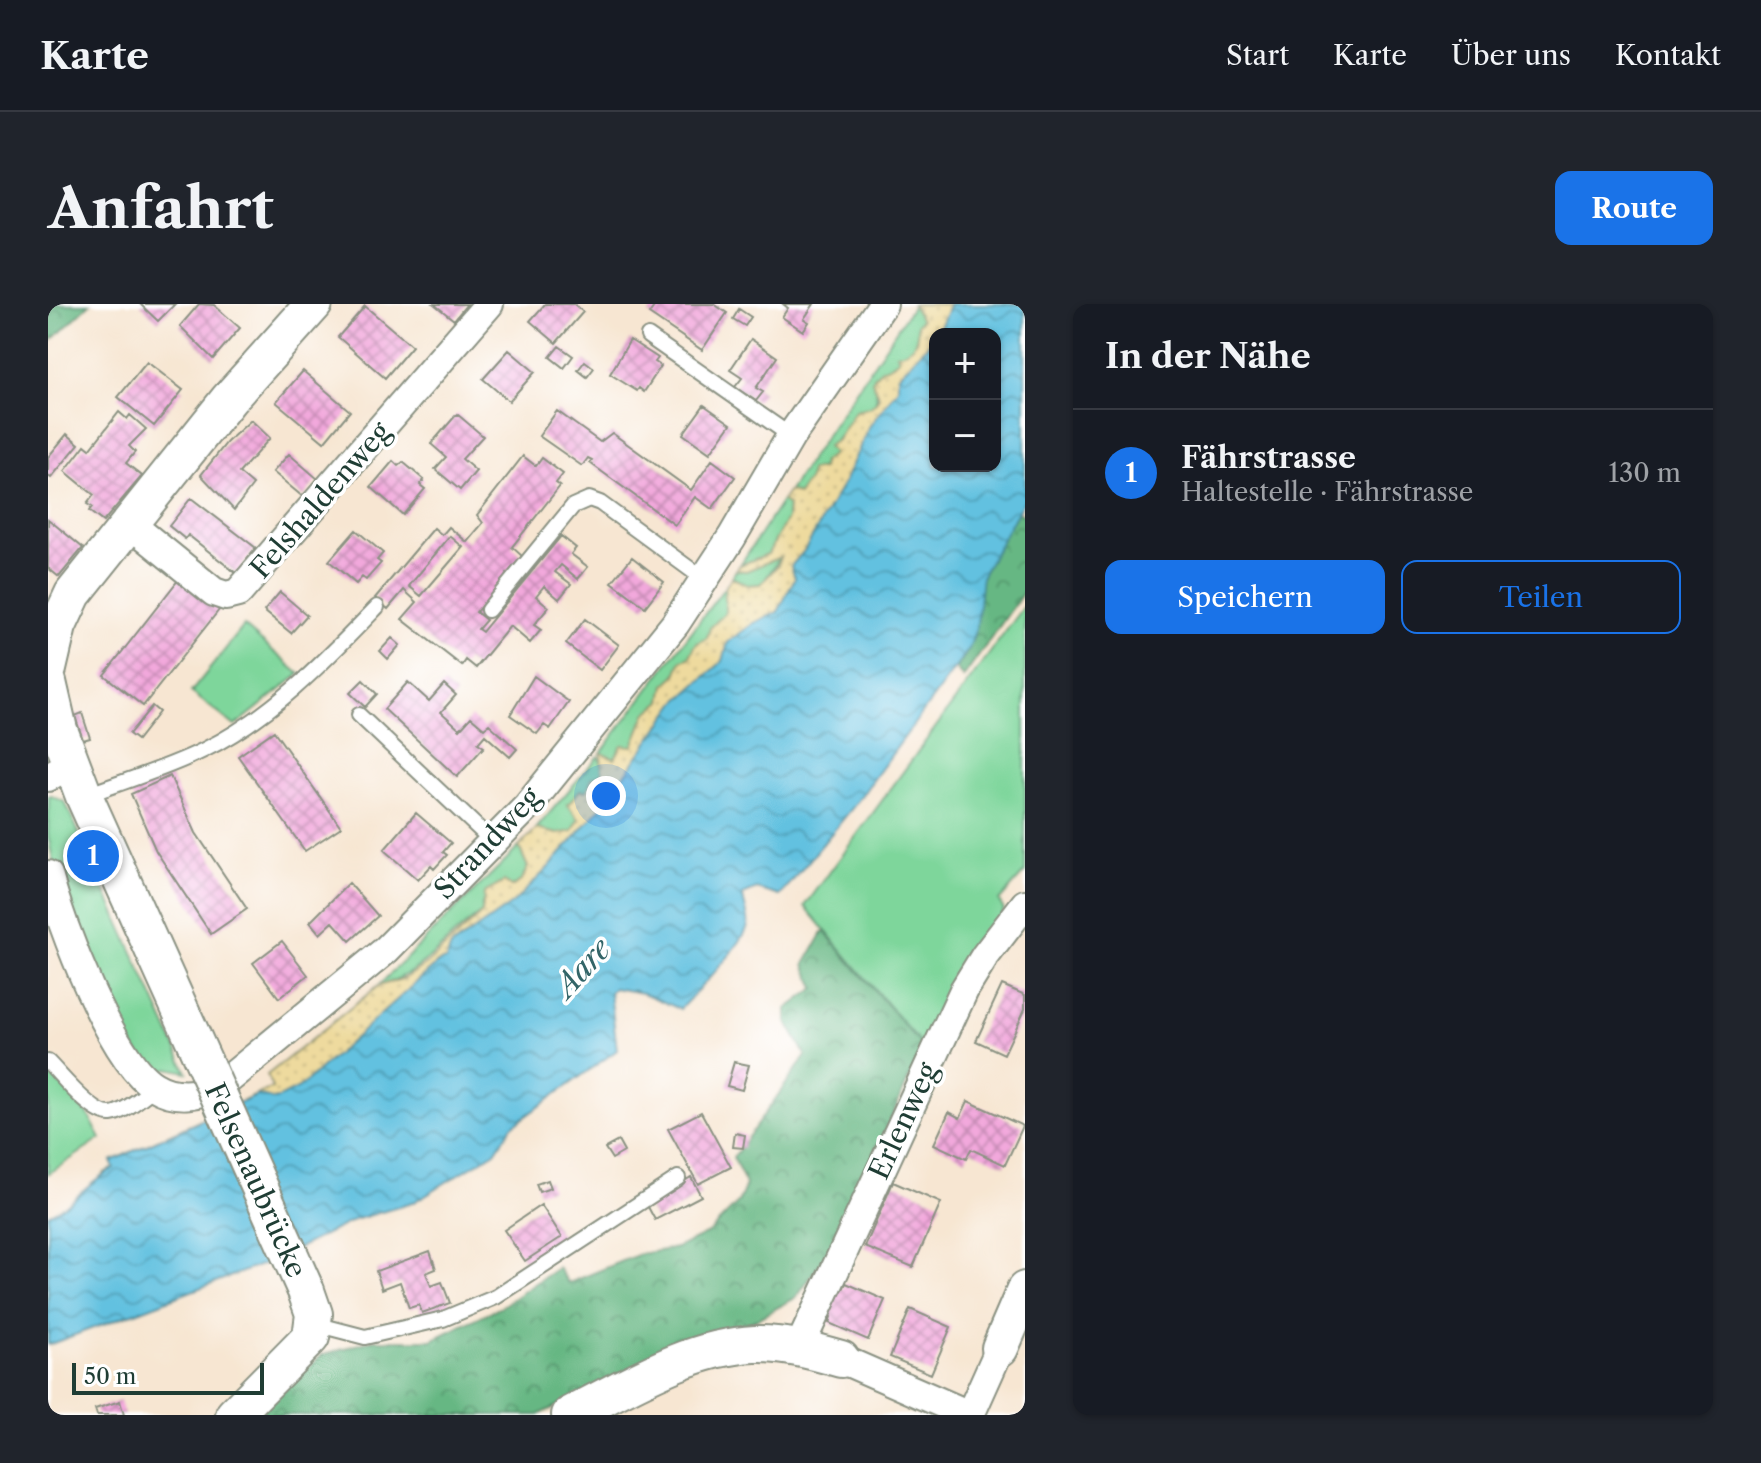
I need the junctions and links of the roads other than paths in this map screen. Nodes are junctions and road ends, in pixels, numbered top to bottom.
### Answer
1 (314, 304) edge
2 (489, 304) edge
3 (878, 306) edge
4 (648, 336) dead end
5 (791, 436) junction
6 (129, 523) junction
7 (705, 580) junction
8 (377, 607) dead end
9 (488, 610) dead end
10 (53, 624) edge
11 (48, 669) edge
12 (48, 682) edge
13 (359, 715) dead end
14 (68, 779) edge
15 (494, 843) junction
16 (48, 875) edge
17 (1025, 904) edge
18 (48, 1062) edge
19 (155, 1087) junction
20 (678, 1178) dead end
21 (1025, 1290) edge
22 (310, 1308) junction
23 (799, 1348) junction
24 (1000, 1348) joint
25 (841, 1359) joint
26 (234, 1415) edge
27 (570, 1415) edge
28 (970, 1415) edge

1 - 6 street
2 - 6 street, Felshaldenweg
3 - 5 street, Strandweg
4 - 5 lane
5 - 7 street, Strandweg
6 - 10 street
7 - 9 lane
7 - 15 street, Strandweg
8 - 14 lane
10 - 11 street
12 - 14 street, Felsenaubrücke
13 - 15 lane
14 - 22 street, Felsenaubrücke, bridge
15 - 19 street, Strandweg
16 - 19 street
17 - 23 street, Erlenweg
18 - 19 lane
20 - 22 lane
21 - 24 street
22 - 26 street
23 - 25 street
23 - 27 street
24 - 28 street
25 - 28 street

